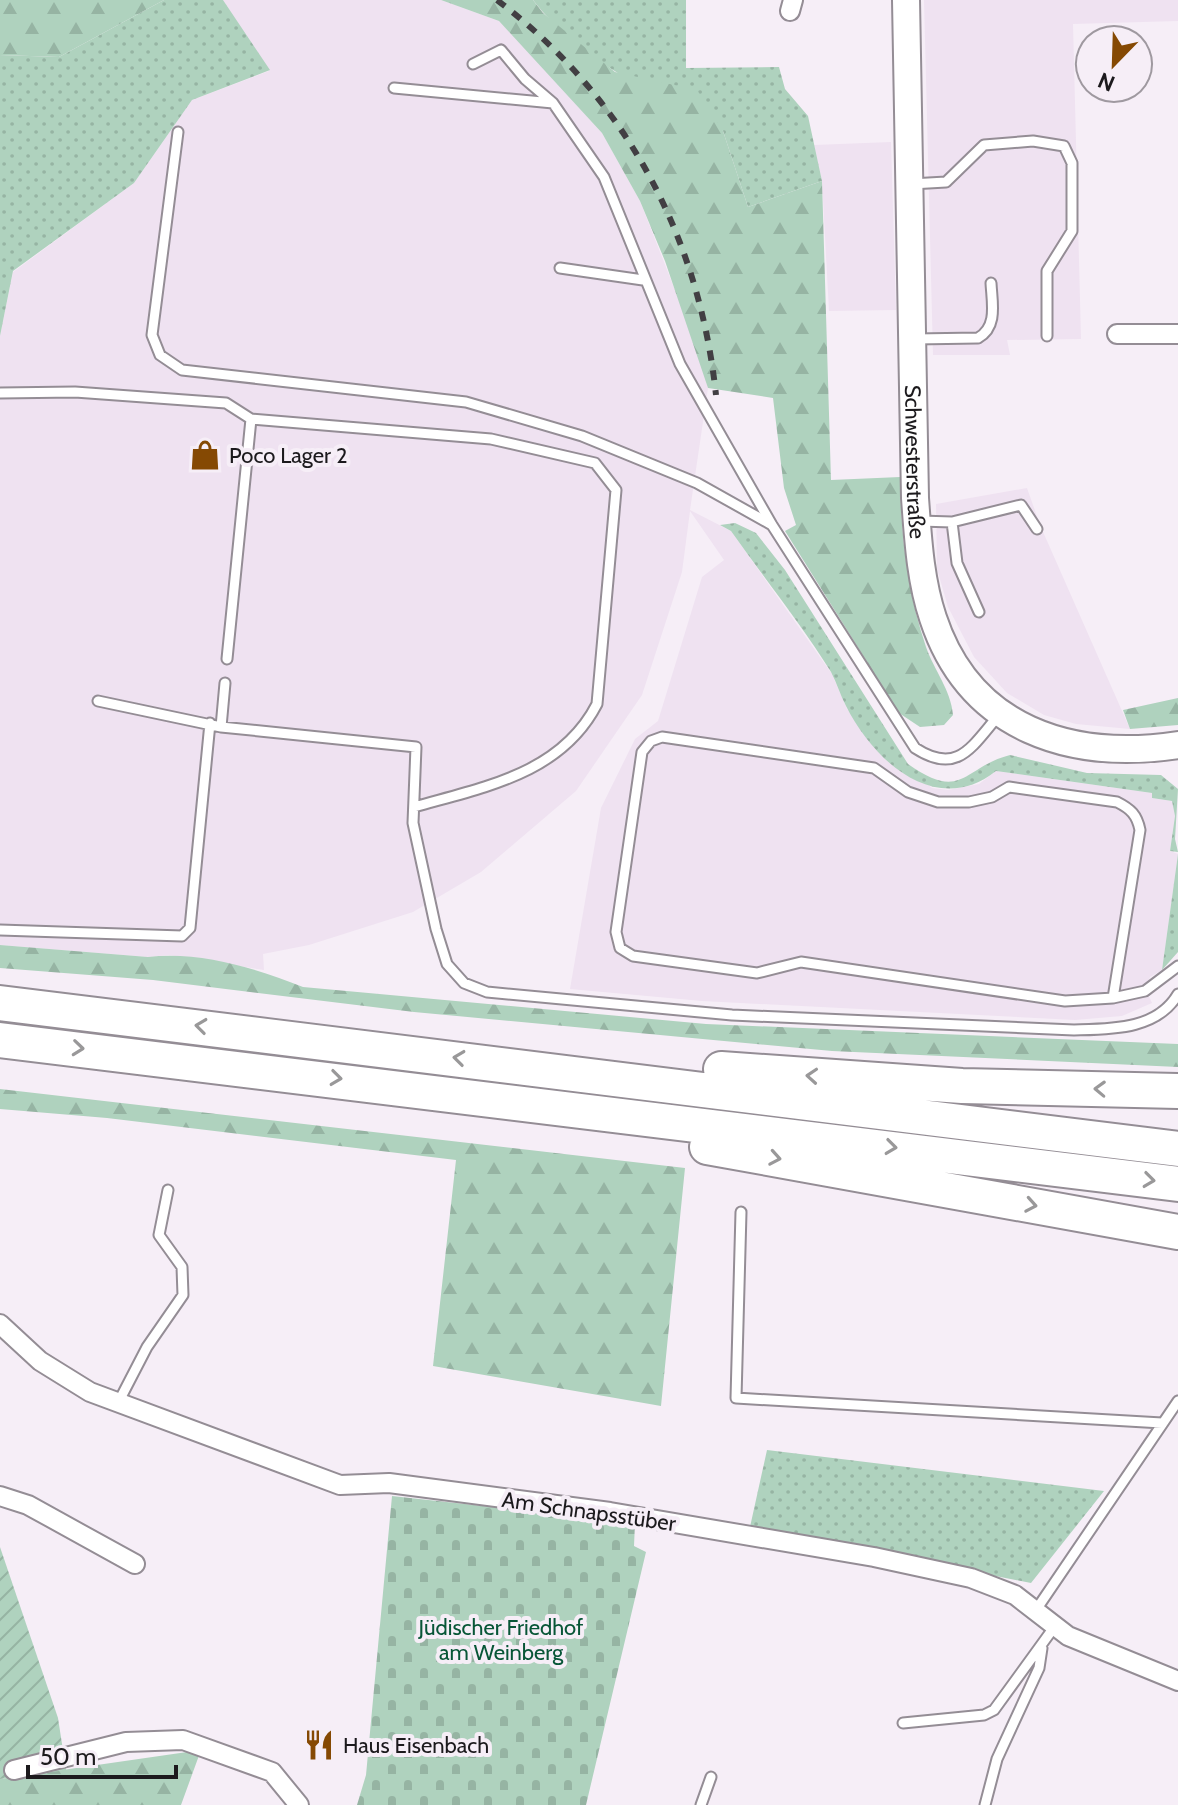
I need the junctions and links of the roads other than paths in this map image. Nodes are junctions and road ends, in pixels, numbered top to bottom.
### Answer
1 (906, 0) edge
2 (473, 64) dead end
3 (394, 88) dead end
4 (553, 103) junction
5 (178, 132) dead end
6 (908, 184) junction
7 (560, 268) dead end
8 (643, 280) junction
9 (991, 283) dead end
10 (1117, 334) dead end
11 (1178, 334) edge
12 (1047, 336) dead end
13 (912, 339) junction
14 (0, 393) edge
15 (251, 419) junction
16 (916, 521) junction
17 (952, 522) junction
18 (772, 525) junction
19 (1037, 529) dead end
20 (979, 612) dead end
21 (227, 659) dead end
22 (225, 683) dead end
23 (98, 701) dead end
24 (999, 715) junction
25 (210, 723) junction
26 (221, 727) junction
27 (1178, 745) edge
28 (414, 807) junction
29 (0, 930) edge
30 (1178, 966) edge
31 (1178, 994) edge
32 (1113, 998) junction
33 (0, 1003) edge
34 (0, 1040) edge
35 (536, 1067) junction
36 (1178, 1091) edge
37 (536, 1103) junction
38 (1178, 1149) edge
39 (1178, 1184) edge
40 (168, 1190) dead end
41 (741, 1212) dead end
42 (1178, 1232) edge
43 (0, 1324) edge
44 (1178, 1401) edge
45 (118, 1404) junction
46 (1162, 1423) junction
47 (0, 1496) edge
48 (135, 1564) dead end
49 (1036, 1610) junction
50 (1055, 1626) junction
51 (1042, 1648) junction
52 (1178, 1681) edge
53 (903, 1723) dead end
54 (14, 1770) dead end
55 (711, 1777) dead end
56 (299, 1805) edge
57 (701, 1805) edge
58 (985, 1805) edge

1 - 6 street, Schwesterstraße
2 - 4 lane
3 - 4 lane
4 - 8 lane
5 - 18 lane
6 - 12 lane
6 - 13 street, Schwesterstraße
7 - 8 lane
8 - 18 lane
9 - 13 lane
10 - 11 street
13 - 16 street, Schwesterstraße
14 - 15 lane
15 - 21 lane
15 - 28 lane
16 - 17 lane
16 - 24 street, Schwesterstraße
17 - 19 lane
17 - 20 lane
18 - 24 lane
22 - 26 lane
23 - 25 lane
24 - 27 street, Schwesterstraße
25 - 26 lane
25 - 29 lane
26 - 28 lane
28 - 31 lane
30 - 32 lane
32 - 32 lane
35 -> 33 highway
34 -> 37 highway
36 -> 35 highway
35 - 38 highway
37 -> 39 highway
37 -> 42 highway
40 - 45 lane
41 - 46 lane
43 - 45 street, Am Schnapsstüber
44 - 46 lane
45 - 49 street, Am Schnapsstüber
46 - 49 lane
47 - 48 street
49 - 50 street, Am Schnapsstüber
50 - 51 lane
50 - 52 street, Am Schnapsstüber
51 - 53 lane
51 - 58 lane
54 - 56 street
55 - 57 lane

